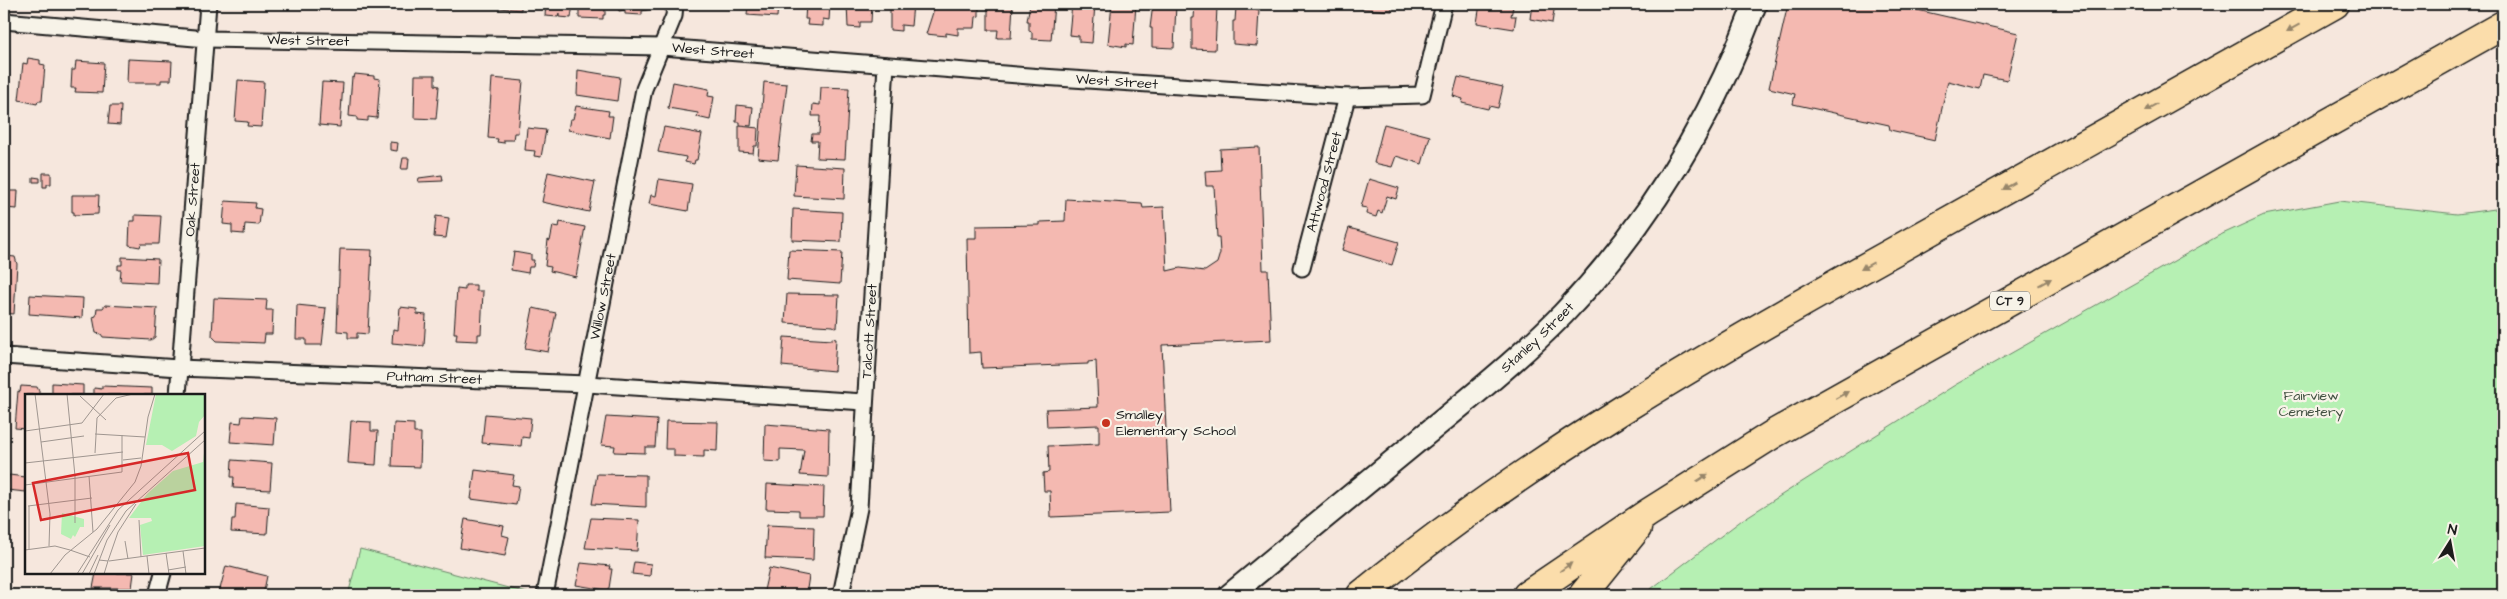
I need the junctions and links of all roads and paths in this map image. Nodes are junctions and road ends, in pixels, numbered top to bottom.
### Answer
1 (208, 4) edge
2 (675, 4) edge
3 (1444, 4) edge
4 (1755, 4) edge
5 (2335, 4) edge
6 (4, 21) edge
7 (2503, 25) edge
8 (206, 39) junction
9 (662, 48) junction
10 (886, 65) junction
11 (1347, 96) junction
12 (1302, 268) dead end
13 (4, 356) edge
14 (179, 368) junction
15 (587, 384) junction
16 (178, 394) edge
17 (864, 402) junction
18 (1648, 512) junction
19 (163, 574) edge
20 (1362, 593) edge
21 (157, 595) edge
22 (545, 595) edge
23 (841, 595) edge
24 (1230, 595) edge
25 (1526, 595) edge
26 (1583, 595) edge

1 - 8 street, Oak Street
2 - 9 street, Willow Street
3 - 11 street, West Street
4 - 24 main road, Stanley Street
5 -> 20 highway
6 - 8 street, West Street
18 -> 7 highway, CT 9
8 - 9 street, West Street
8 - 14 street, Oak Street
9 - 10 street, West Street
9 - 15 street, Willow Street
10 - 11 street, West Street
10 - 17 street, Talcott Street
11 - 12 street, Attwood Street
13 - 14 street, Putnam Street
14 - 15 street, Putnam Street
14 - 16 street, Oak Street
15 - 17 street, Putnam Street
15 - 22 street, Willow Street
17 - 23 street, Talcott Street
25 -> 18 highway, CT 9
18 - 26 highway
19 - 21 street

